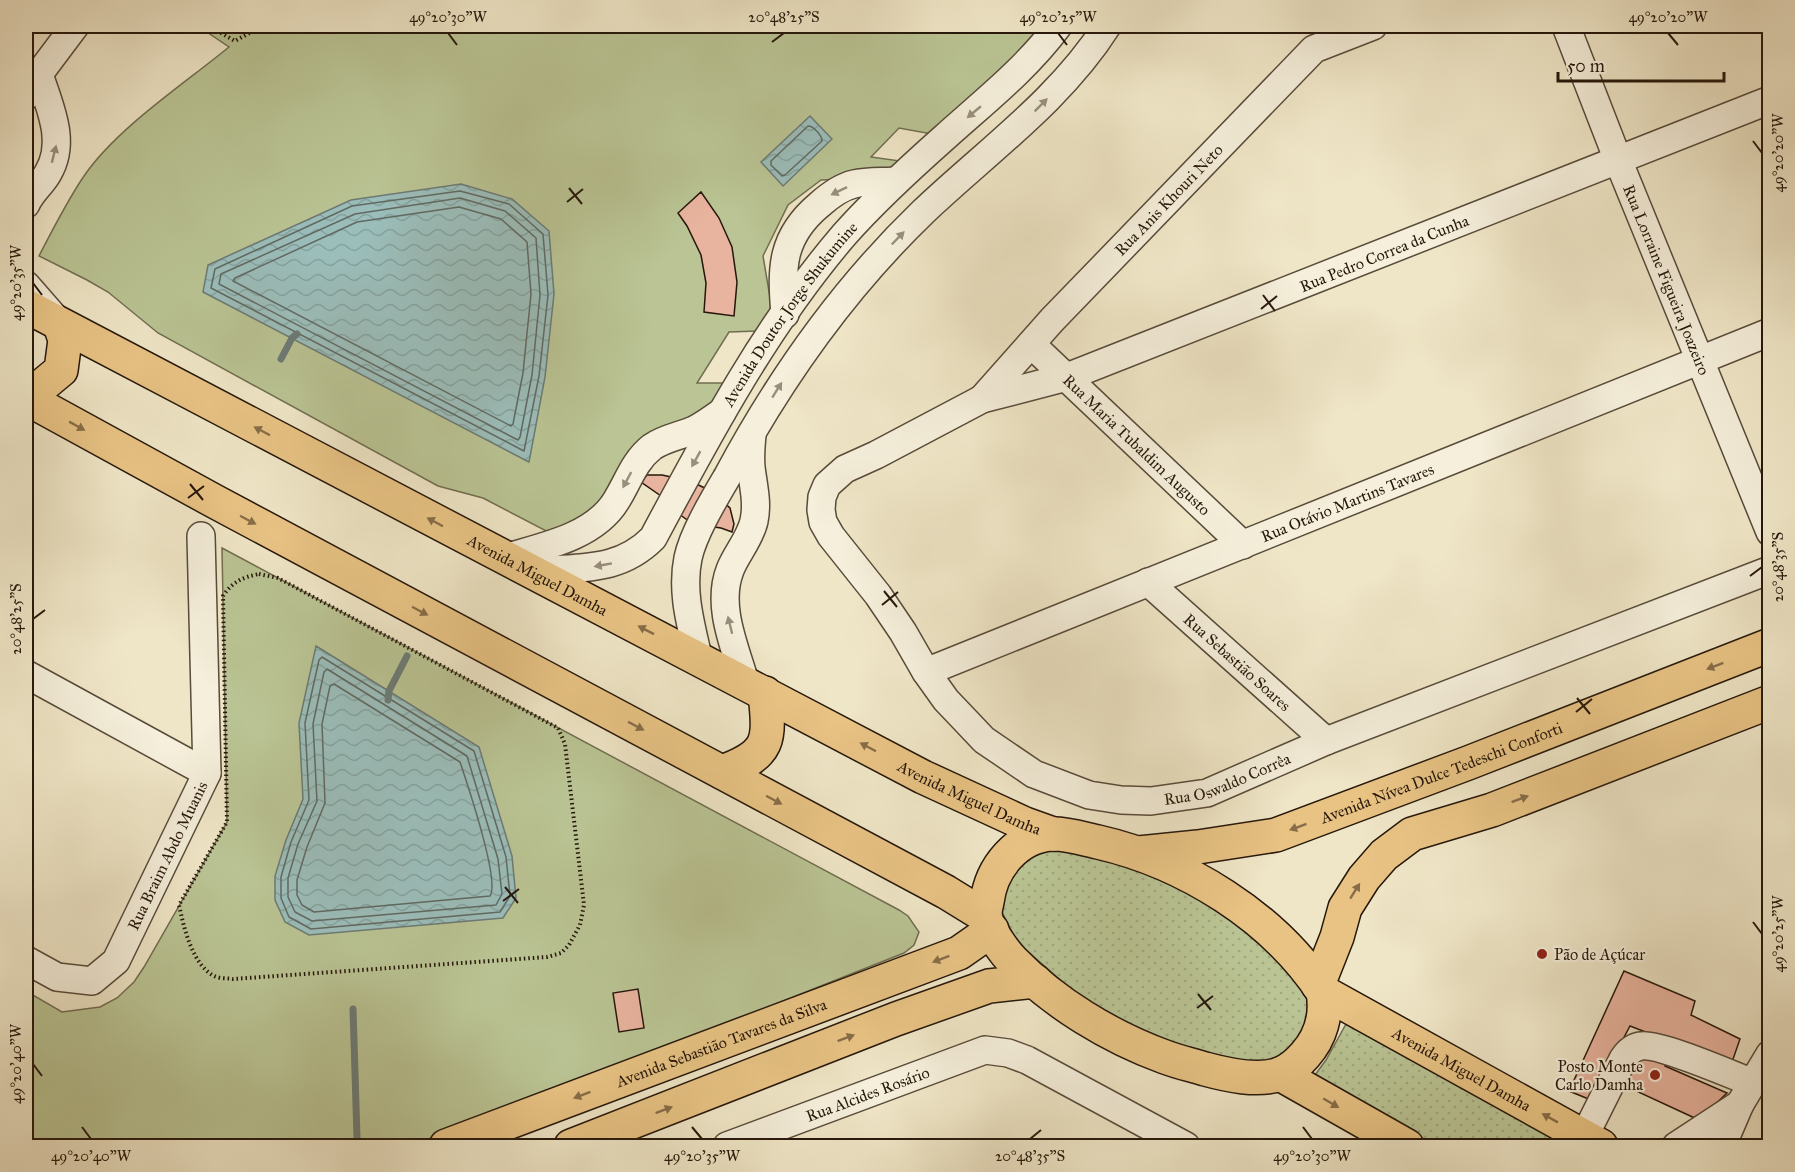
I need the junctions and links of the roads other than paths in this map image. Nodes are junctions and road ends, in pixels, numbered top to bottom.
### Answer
1 (75, 26) edge
2 (1058, 26) edge
3 (1107, 26) edge
4 (1373, 26) edge
5 (1566, 26) edge
6 (32, 85) edge
7 (1770, 100) edge
8 (1618, 160) junction
9 (896, 180) junction
10 (26, 204) edge
11 (836, 246) junction
12 (865, 273) junction
13 (26, 285) edge
14 (26, 306) edge
15 (785, 314) junction
16 (60, 325) junction
17 (1770, 332) edge
18 (1030, 344) junction
19 (1701, 360) junction
20 (1068, 377) junction
21 (26, 397) edge
22 (982, 399) junction
23 (723, 412) junction
24 (752, 429) junction
25 (835, 477) joint
26 (1770, 532) edge
27 (201, 536) dead end
28 (653, 538) junction
29 (1243, 545) junction
30 (688, 557) junction
31 (517, 565) junction
32 (1770, 570) edge
33 (1148, 582) junction
34 (1770, 645) edge
35 (698, 657) junction
36 (927, 672) junction
37 (26, 674) edge
38 (755, 687) junction
39 (1770, 702) edge
40 (1326, 741) junction
41 (722, 772) junction
42 (207, 773) junction
43 (1053, 834) junction
44 (1137, 853) junction
45 (988, 923) junction
46 (1334, 945) junction
47 (26, 960) edge
48 (1035, 981) junction
49 (1321, 988) junction
50 (1378, 1022) junction
51 (1770, 1054) edge
52 (1280, 1074) junction
53 (1746, 1094) junction
54 (1592, 1142) edge
55 (446, 1146) edge
56 (571, 1146) edge
57 (727, 1146) edge
58 (1186, 1146) edge
59 (1407, 1146) edge
60 (1676, 1146) edge
61 (1722, 1146) edge

1 - 6 street
2 -> 9 street, Avenida Doutor Jorge Shukumine
12 -> 3 street, Avenida Doutor Jorge Shukumine
4 - 18 street, Rua Anis Khouri Neto
5 - 8 street, Rua Lorraine Figueira Joazeiro
10 -> 6 street
7 - 8 street, Rua Pedro Correa da Cunha
8 - 19 street, Rua Lorraine Figueira Joazeiro
8 - 20 street, Rua Pedro Correa da Cunha
9 - 11 street, Avenida Doutor Jorge Shukumine
9 -> 15 street
11 - 12 street
11 - 15 street, Avenida Doutor Jorge Shukumine
24 -> 12 street, Avenida Doutor Jorge Shukumine
13 - 16 street
14 - 16 main road, Avenida Miguel Damha
15 - 23 street, Avenida Doutor Jorge Shukumine
16 - 21 main road
31 -> 16 main road, Avenida Miguel Damha
17 - 19 street, Rua Otávio Martins Tavares
18 - 20 street, Rua Maria Tubaldim Augusto
18 - 22 street, Rua Anis Khouri Neto
19 - 26 street, Rua Lorraine Figueira Joazeiro
19 - 29 street, Rua Otávio Martins Tavares
20 - 22 street, Rua Pedro Correa da Cunha
20 - 29 street, Rua Maria Tubaldim Augusto
21 -> 41 main road
22 - 25 street, Rua Pedro Correa da Cunha
23 - 24 street
23 -> 28 street, Avenida Doutor Jorge Shukumine
23 -> 31 street
24 - 30 street, Avenida Doutor Jorge Shukumine
38 -> 24 street
25 - 36 street, Rua Oswaldo Corrêa
27 - 42 street, Rua Braim Abdo Muanis
28 - 30 street
28 -> 31 street, Avenida Doutor Jorge Shukumine
29 - 33 street, Rua Otávio Martins Tavares
30 - 35 street, Avenida Doutor Jorge Shukumine
35 -> 31 main road, Avenida Miguel Damha
32 - 40 street, Rua Oswaldo Corrêa
33 - 36 street, Rua Otávio Martins Tavares
33 - 40 street, Rua Sebastião Soares
34 -> 44 main road, Avenida Nívea Dulce Tedeschi Conforti
35 - 38 main road, Avenida Miguel Damha
36 - 40 street, Rua Oswaldo Corrêa
37 - 42 street
38 - 41 main road
43 -> 38 main road, Avenida Miguel Damha
46 -> 39 main road
41 -> 45 main road
42 - 47 street, Rua Braim Abdo Muanis
43 - 44 main road, Avenida Miguel Damha
43 - 45 main road
44 - 49 main road, Avenida Miguel Damha
45 - 48 main road
45 -> 55 main road, Avenida Sebastião Tavares da Silva
46 - 49 main road
46 - 50 main road
48 - 52 main road
56 -> 48 main road
49 - 50 main road, Avenida Miguel Damha
49 - 52 main road
54 -> 50 main road, Avenida Miguel Damha
51 - 53 street
52 -> 59 main road
53 - 54 street
53 - 60 street
53 - 61 street
57 - 58 street, Rua Alcides Rosário

